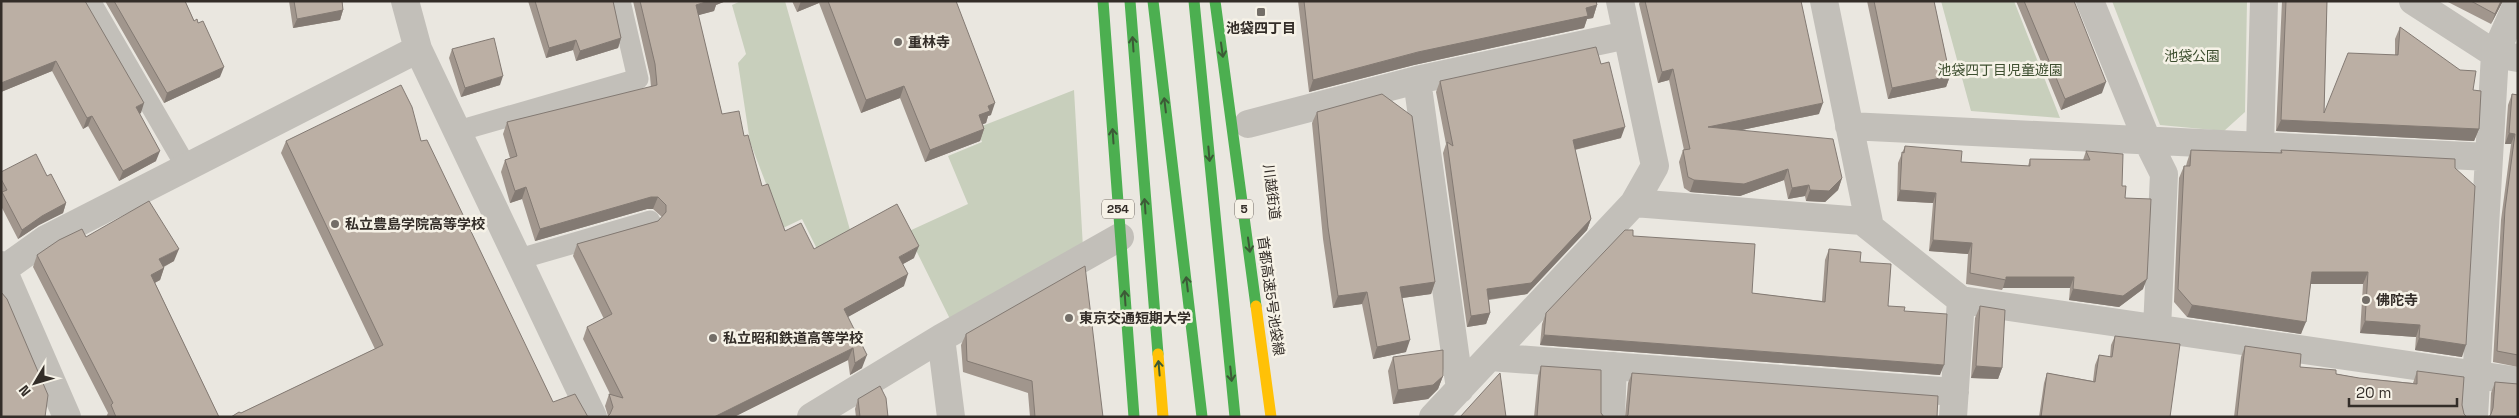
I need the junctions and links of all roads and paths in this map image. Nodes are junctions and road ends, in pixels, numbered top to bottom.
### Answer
1 (90, 1) edge
2 (405, 1) edge
3 (620, 1) edge
4 (1103, 1) edge
5 (1130, 1) edge
6 (1153, 1) edge
7 (1194, 1) edge
8 (1216, 1) edge
9 (1620, 1) edge
10 (1824, 1) edge
11 (2090, 1) edge
12 (2264, 1) edge
13 (2413, 1) edge
14 (2518, 2) edge
15 (1627, 35) junction
16 (418, 49) junction
17 (2506, 56) edge
18 (1417, 80) junction
19 (1248, 124) dead end
20 (1849, 126) junction
21 (458, 131) junction
22 (2146, 140) junction
23 (2260, 146) junction
24 (2489, 157) junction
25 (187, 168) junction
26 (1634, 203) junction
27 (650, 220) dead end
28 (1870, 227) junction
29 (1120, 238) junction
30 (519, 259) junction
31 (2, 268) edge
32 (1960, 300) junction
33 (2157, 329) junction
34 (941, 338) junction
35 (1490, 357) junction
36 (1613, 366) junction
37 (2476, 375) junction
38 (2518, 381) edge
39 (1460, 389) junction
40 (1954, 404) edge
41 (67, 417) edge
42 (593, 417) edge
43 (812, 417) edge
44 (950, 417) edge
45 (1134, 417) edge
46 (1163, 417) edge
47 (1202, 417) edge
48 (1235, 417) edge
49 (1271, 417) edge
50 (1433, 417) edge
51 (1611, 417) edge
52 (2474, 417) edge

1 - 25 lane
2 - 16 street
3 - 21 lane
29 -> 4 highway, 254
46 -> 5 highway
47 -> 6 highway
7 -> 48 highway
8 -> 49 highway, 首都高速5号池袋線 / 5
9 - 15 street
10 - 20 street
11 - 22 street
12 - 23 street
13 - 17 street
14 - 17 street
15 - 18 street
15 - 26 street
16 - 21 street
16 - 25 street
17 - 24 street
18 - 19 street
18 - 39 street
20 - 22 street
20 - 28 street
21 - 30 street
22 - 23 street
22 - 33 street
23 - 24 street
24 - 37 street
25 - 31 street
26 - 28 street
26 - 35 street
27 - 30 lane
28 - 32 street
29 - 34 street
45 -> 29 highway, 254
30 - 42 street
31 - 41 street
32 - 33 street
32 - 40 street
33 - 37 street
34 - 43 street
34 - 44 street
35 - 36 street
35 - 39 street
36 - 40 street
36 - 51 street
37 - 38 street
37 - 52 street
39 - 50 street

